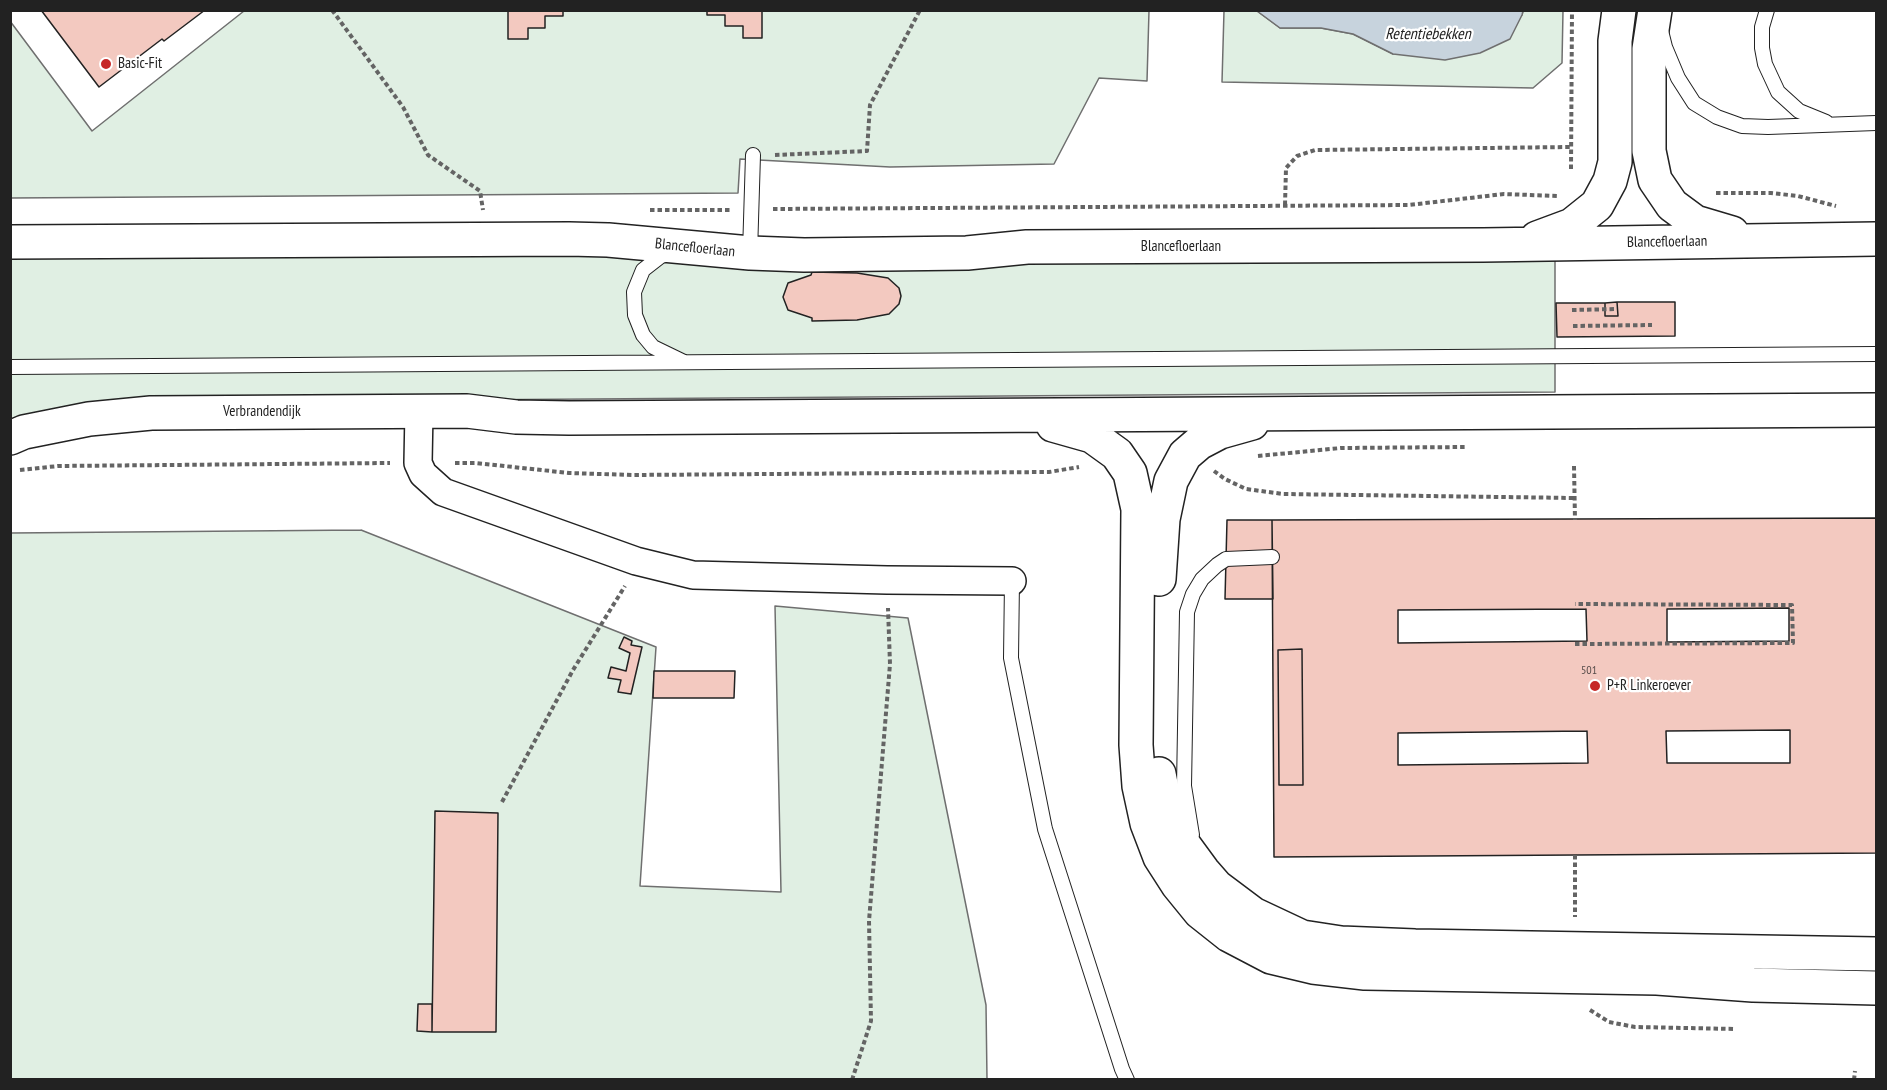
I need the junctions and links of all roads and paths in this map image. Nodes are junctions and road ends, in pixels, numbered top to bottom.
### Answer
1 (332, 10) edge
2 (920, 10) edge
3 (1572, 10) edge
4 (1619, 10) edge
5 (1655, 10) edge
6 (1767, 10) edge
7 (1876, 123) edge
8 (1831, 124) junction
9 (1571, 147) junction
10 (753, 155) joint
11 (1571, 169) dead end
12 (639, 210) dead end
13 (752, 210) junction
14 (484, 226) junction
15 (1876, 239) edge
16 (1779, 240) junction
17 (10, 242) edge
18 (1483, 245) junction
19 (691, 247) junction
20 (750, 253) junction
21 (1617, 309) dead end
22 (1572, 310) dead end
23 (1652, 325) dead end
24 (1573, 326) dead end
25 (1876, 354) edge
26 (686, 363) junction
27 (10, 367) edge
28 (1876, 410) edge
29 (419, 411) junction
30 (1010, 414) junction
31 (1279, 415) junction
32 (10, 438) edge
33 (1472, 447) dead end
34 (1117, 454) junction
35 (1185, 455) junction
36 (1252, 457) dead end
37 (418, 463) junction
38 (1574, 466) dead end
39 (13, 471) dead end
40 (1574, 498) junction
41 (1575, 520) dead end
42 (1272, 557) dead end
43 (636, 561) junction
44 (888, 580) junction
45 (1012, 581) joint
46 (1575, 604) dead end
47 (1575, 644) dead end
48 (502, 802) dead end
49 (1575, 855) dead end
50 (1203, 871) junction
51 (1575, 924) dead end
52 (1876, 954) edge
53 (1876, 988) edge
54 (1586, 1002) dead end
55 (1736, 1029) dead end
56 (1855, 1071) dead end
57 (852, 1080) edge
58 (1127, 1080) edge
59 (1854, 1080) edge

1 - 14 path
2 - 10 path
3 - 9 path
4 - 18 main road
5 - 8 lane
5 - 16 main road
6 - 8 lane
7 - 8 lane
9 - 11 path
9 - 13 path
10 - 13 lane
12 - 13 path
13 - 20 lane
14 - 17 main road
14 - 19 main road, Blancefloerlaan
15 - 16 main road, Blancefloerlaan
16 - 18 main road, Blancefloerlaan
18 - 20 main road, Blancefloerlaan
19 - 20 main road, Blancefloerlaan
19 - 26 lane
21 - 22 path
23 - 24 path
25 - 26 lane
26 - 27 lane
28 - 31 main road
29 - 30 main road, Verbrandendijk
29 - 32 main road, Verbrandendijk
29 - 37 street
30 - 31 main road
30 - 34 main road
31 - 35 main road
33 - 36 path
34 - 37 path
34 - 53 main road
35 - 40 path
35 - 50 main road
37 - 39 path
37 - 43 street
38 - 40 path
40 - 41 path
42 - 50 lane
43 - 44 street
43 - 48 path
44 - 45 street
44 - 57 path
45 - 58 lane
46 - 47 path
49 - 51 path
50 - 52 main road
54 - 55 path
56 - 59 path

